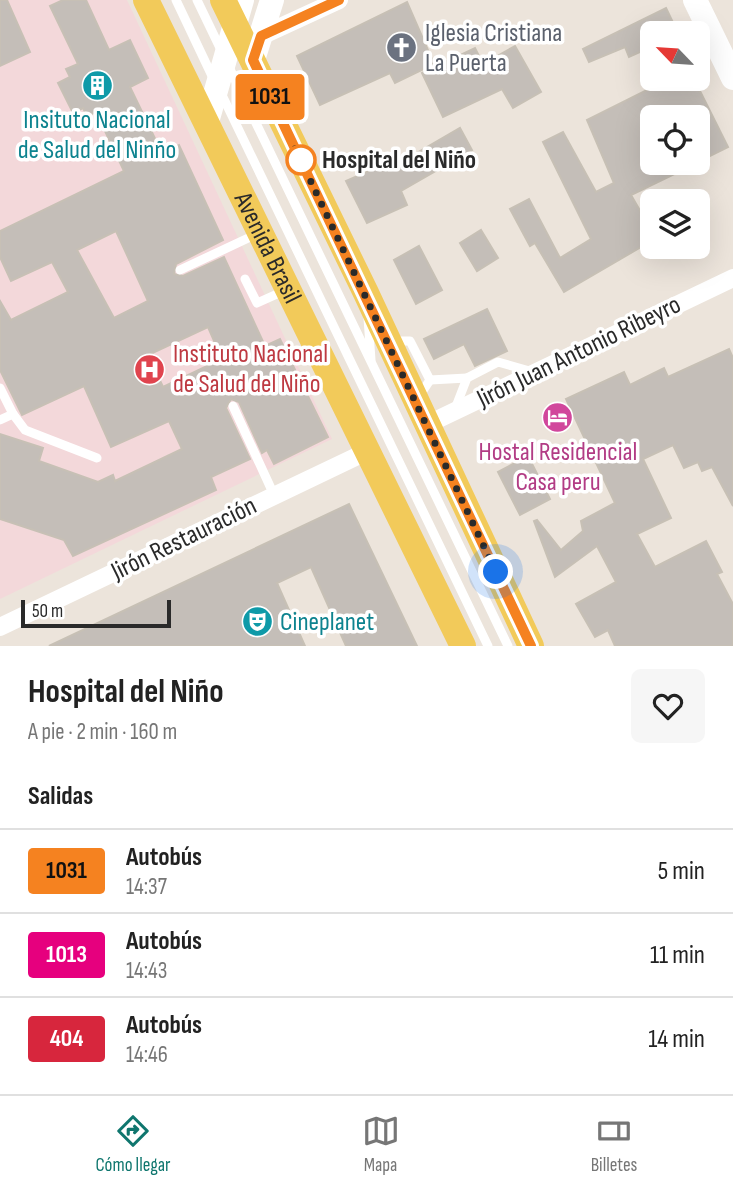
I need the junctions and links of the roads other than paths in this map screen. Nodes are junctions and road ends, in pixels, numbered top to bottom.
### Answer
1 (146, 0) edge
2 (176, 0) edge
3 (197, 0) edge
4 (223, 0) edge
5 (272, 0) edge
6 (339, 0) edge
7 (695, 0) edge
8 (238, 12) edge
9 (257, 48) junction
10 (225, 57) junction
11 (733, 78) edge
12 (217, 86) junction
13 (207, 122) junction
14 (260, 232) junction
15 (180, 270) dead end
16 (733, 278) edge
17 (245, 279) dead end
18 (288, 289) junction
19 (366, 293) junction
20 (387, 341) junction
21 (372, 365) junction
22 (535, 373) junction
23 (467, 378) junction
24 (430, 380) junction
25 (0, 388) edge
26 (233, 406) dead end
27 (454, 412) junction
28 (13, 414) junction
29 (421, 414) junction
30 (0, 420) edge
31 (438, 449) junction
32 (368, 451) junction
33 (97, 458) dead end
34 (434, 491) junction
35 (274, 495) junction
36 (0, 627) edge
37 (463, 646) edge
38 (488, 646) edge
39 (508, 646) edge
40 (531, 646) edge

1 - 13 main road, Avenida Brasil
2 - 12 lane, Avenida Brasil
3 - 10 lane, Avenida Brasil
4 - 8 main road
5 - 9 main road
6 - 9 street
7 - 11 main road
8 - 9 main road
8 - 10 main road
9 - 19 main road
10 - 12 main road
10 - 21 lane, Avenida Brasil
12 - 13 main road
12 - 38 lane, Avenida Brasil
13 - 14 main road, Avenida Brasil
14 - 15 lane
14 - 18 main road, Avenida Brasil
16 - 22 street, Jirón Juan Antonio Ribeyro
17 - 18 lane
18 - 32 main road, Avenida Brasil
19 - 20 main road
19 - 21 lane
20 - 24 lane
20 - 29 main road
21 - 34 lane, Avenida Brasil
22 - 23 lane
22 - 27 street, Jirón Juan Antonio Ribeyro
23 - 24 lane
23 - 27 lane
24 - 29 lane
25 - 28 lane
26 - 35 lane
27 - 29 street, Jirón Juan Antonio Ribeyro
28 - 30 lane
28 - 33 lane
29 - 31 main road
31 - 34 lane
31 - 40 main road
32 - 35 street, Jirón Restauración
32 - 37 main road, Avenida Brasil
34 - 39 lane, Avenida Brasil
35 - 36 street, Jirón Restauración

